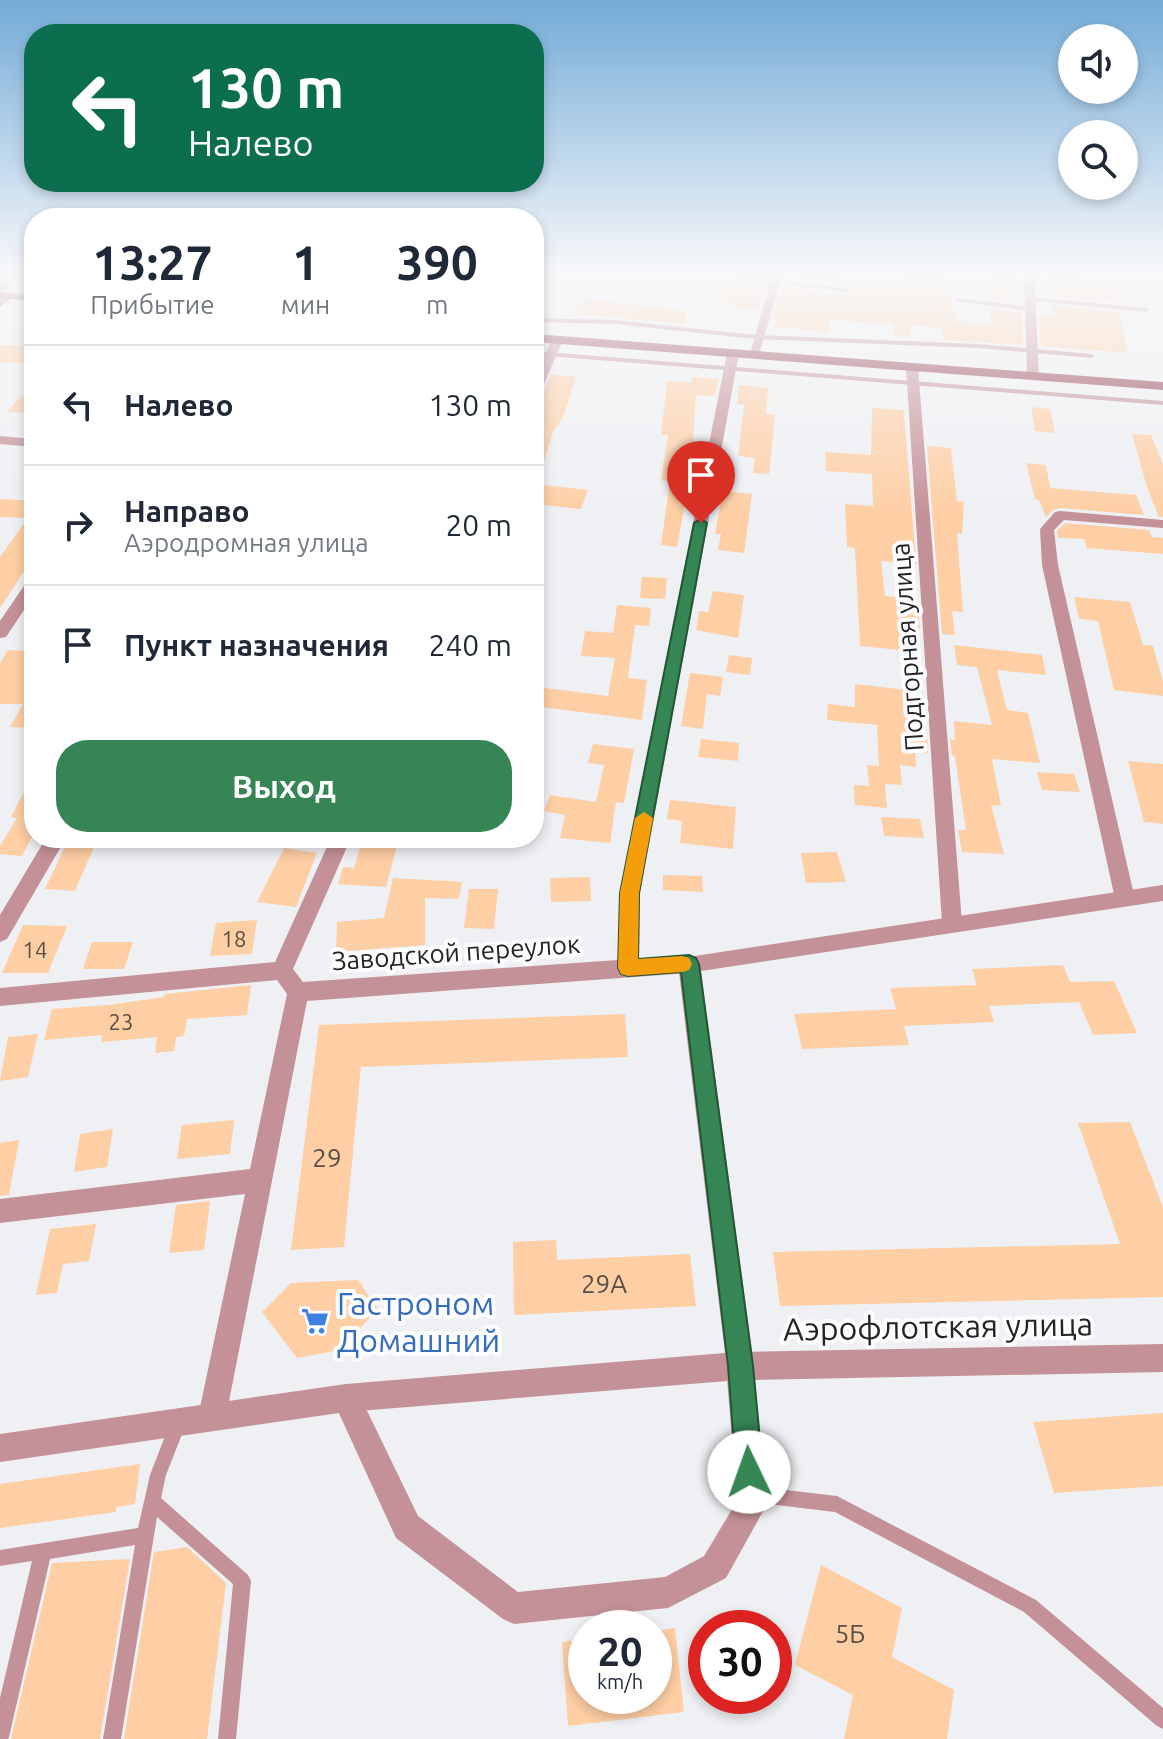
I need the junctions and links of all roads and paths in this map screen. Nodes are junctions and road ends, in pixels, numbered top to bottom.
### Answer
1 (551, 354) edge
2 (555, 354) edge
3 (675, 354) edge
4 (753, 354) edge
5 (754, 354) edge
6 (1031, 354) edge
7 (1064, 354) edge
8 (1092, 356) dead end
9 (732, 361) junction
10 (544, 370) edge
11 (913, 375) junction
12 (1033, 376) junction
13 (1163, 386) edge
14 (1163, 403) edge
15 (0, 440) edge
16 (24, 442) edge
17 (1163, 524) edge
18 (24, 598) edge
19 (0, 633) edge
20 (50, 848) edge
21 (337, 848) edge
22 (1163, 893) edge
23 (1125, 899) junction
24 (952, 923) junction
25 (0, 933) edge
26 (689, 964) junction
27 (628, 968) junction
28 (282, 970) junction
29 (298, 992) junction
30 (0, 997) edge
31 (260, 1180) junction
32 (0, 1211) edge
33 (1163, 1358) edge
34 (740, 1366) junction
35 (346, 1398) junction
36 (212, 1417) junction
37 (179, 1422) junction
38 (0, 1448) edge
39 (751, 1494) junction
40 (152, 1501) junction
41 (145, 1535) junction
42 (43, 1551) junction
43 (0, 1558) edge
44 (7, 1676) edge
45 (1163, 1720) edge
46 (0, 1737) edge
47 (112, 1739) edge
48 (227, 1739) edge

1 - 10 street
2 - 9 lane
3 - 9 main road
4 - 9 main road
5 - 11 main road
6 - 12 street
7 - 8 lane
9 - 11 lane
9 - 27 street
11 - 12 main road
11 - 14 lane
11 - 24 street, Подгорная улица
12 - 13 main road
15 - 16 street
17 - 23 street
18 - 19 street
20 - 25 street
21 - 28 street
22 - 23 street, Заводской переулок
23 - 24 street, Заводской переулок
24 - 26 street, Заводской переулок
26 - 27 street, Заводской переулок
26 - 34 street
27 - 29 street, Заводской переулок
28 - 29 street, Заводской переулок
28 - 30 street
29 - 31 street
31 - 32 street
31 - 36 street
33 - 34 street, Аэрофлотская улица
34 - 35 street, Аэрофлотская улица
34 - 39 street
35 - 36 street, Аэрофлотская улица
35 - 39 street
36 - 37 street, Аэрофлотская улица
37 - 38 street, Аэрофлотская улица
37 - 40 lane
39 - 45 lane
40 - 41 lane
40 - 48 lane
41 - 42 lane
41 - 47 lane
42 - 43 lane
42 - 44 lane
44 - 46 lane

